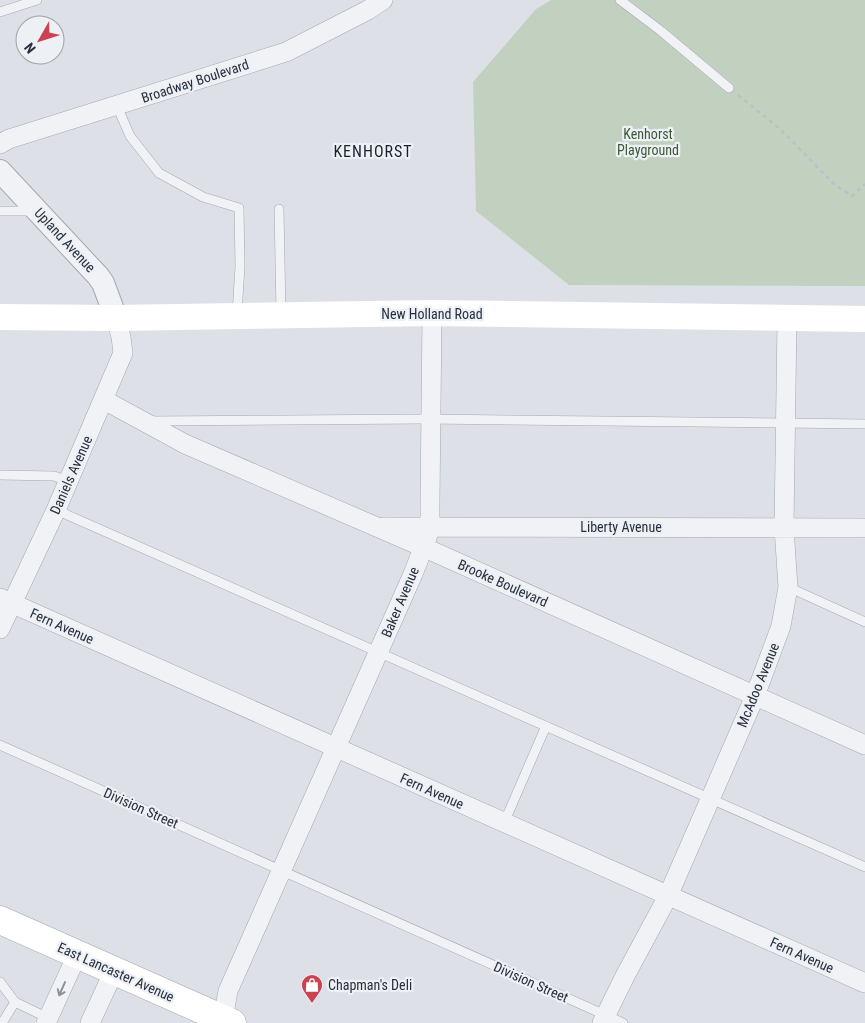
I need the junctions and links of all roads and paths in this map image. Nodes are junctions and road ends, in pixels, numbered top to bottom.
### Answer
1 (37, 0) edge
2 (382, 0) edge
3 (620, 0) edge
4 (0, 12) edge
5 (729, 88) joint
6 (117, 106) junction
7 (0, 144) edge
8 (0, 171) edge
9 (865, 184) edge
10 (279, 209) dead end
11 (0, 211) edge
12 (39, 212) junction
13 (432, 313) junction
14 (281, 316) junction
15 (0, 317) edge
16 (236, 317) junction
17 (116, 318) junction
18 (787, 319) junction
19 (865, 319) edge
20 (104, 400) junction
21 (431, 420) junction
22 (142, 421) junction
23 (786, 423) junction
24 (865, 424) edge
25 (0, 475) edge
26 (68, 481) junction
27 (56, 510) junction
28 (430, 526) junction
29 (376, 527) junction
30 (784, 528) junction
31 (865, 528) edge
32 (423, 548) junction
33 (788, 587) junction
34 (6, 601) edge
35 (865, 622) edge
36 (0, 629) edge
37 (379, 652) junction
38 (755, 696) junction
39 (546, 726) junction
40 (0, 745) edge
41 (865, 745) edge
42 (336, 748) junction
43 (710, 798) junction
44 (504, 823) junction
45 (865, 867) edge
46 (282, 871) junction
47 (668, 896) junction
48 (0, 920) edge
49 (77, 955) junction
50 (114, 972) junction
51 (0, 982) edge
52 (865, 983) edge
53 (16, 1002) junction
54 (604, 1019) edge
55 (47, 1021) edge
56 (227, 1021) edge
57 (2, 1023) edge
58 (90, 1023) edge
59 (623, 1023) edge

1 - 4 lane
2 - 6 street, Broadway Boulevard
3 - 5 lane
5 - 9 path
6 - 7 street, Broadway Boulevard
6 - 16 lane
8 - 12 street, Upland Avenue
10 - 14 lane
11 - 12 lane
12 - 17 street, Upland Avenue
13 - 14 main road, New Holland Road
13 - 18 main road, New Holland Road
13 - 21 street, Baker Avenue
14 - 16 main road, New Holland Road
15 - 17 main road, New Holland Road
16 - 17 main road, New Holland Road
17 - 20 street, Daniels Avenue
18 - 19 main road, New Holland Road
18 - 23 street, McAdoo Avenue
20 - 22 street, Brooke Boulevard
20 - 26 street, Daniels Avenue
21 - 22 lane, Brooke Boulevard
21 - 23 lane, Brooke Boulevard
21 - 28 street, Baker Avenue
22 - 29 street, Brooke Boulevard
23 - 24 lane, Brooke Boulevard
23 - 30 street, McAdoo Avenue
25 - 26 lane
26 - 27 street, Daniels Avenue
27 - 34 street, Daniels Avenue
27 - 37 lane
28 - 29 street, Liberty Avenue
28 - 30 street, Liberty Avenue
28 - 32 street, Baker Avenue
29 - 32 street, Brooke Boulevard
30 - 31 street, Liberty Avenue
30 - 33 street, McAdoo Avenue
32 - 37 street, Baker Avenue
32 - 38 street, Brooke Boulevard
33 - 35 lane
33 - 38 street, McAdoo Avenue
34 - 36 street, Daniels Avenue
34 - 42 street, Fern Avenue
37 - 39 lane
37 - 42 street, Baker Avenue
38 - 41 street, Brooke Boulevard
38 - 43 street, McAdoo Avenue
39 - 43 lane
39 - 44 lane
40 - 46 lane, Division Street
42 - 44 street, Fern Avenue
42 - 46 street, Baker Avenue
43 - 45 lane
43 - 47 street, McAdoo Avenue
44 - 47 street, Fern Avenue
46 - 54 lane, Division Street
46 - 56 street, Baker Avenue
47 - 52 street, Fern Avenue
47 - 54 street, McAdoo Avenue
48 - 49 main road, East Lancaster Avenue
49 - 50 main road, East Lancaster Avenue
49 -> 55 street
50 - 56 main road, East Lancaster Avenue
50 - 58 street
51 - 53 lane
53 - 55 lane
53 - 57 lane
54 - 59 lane, Division Street

